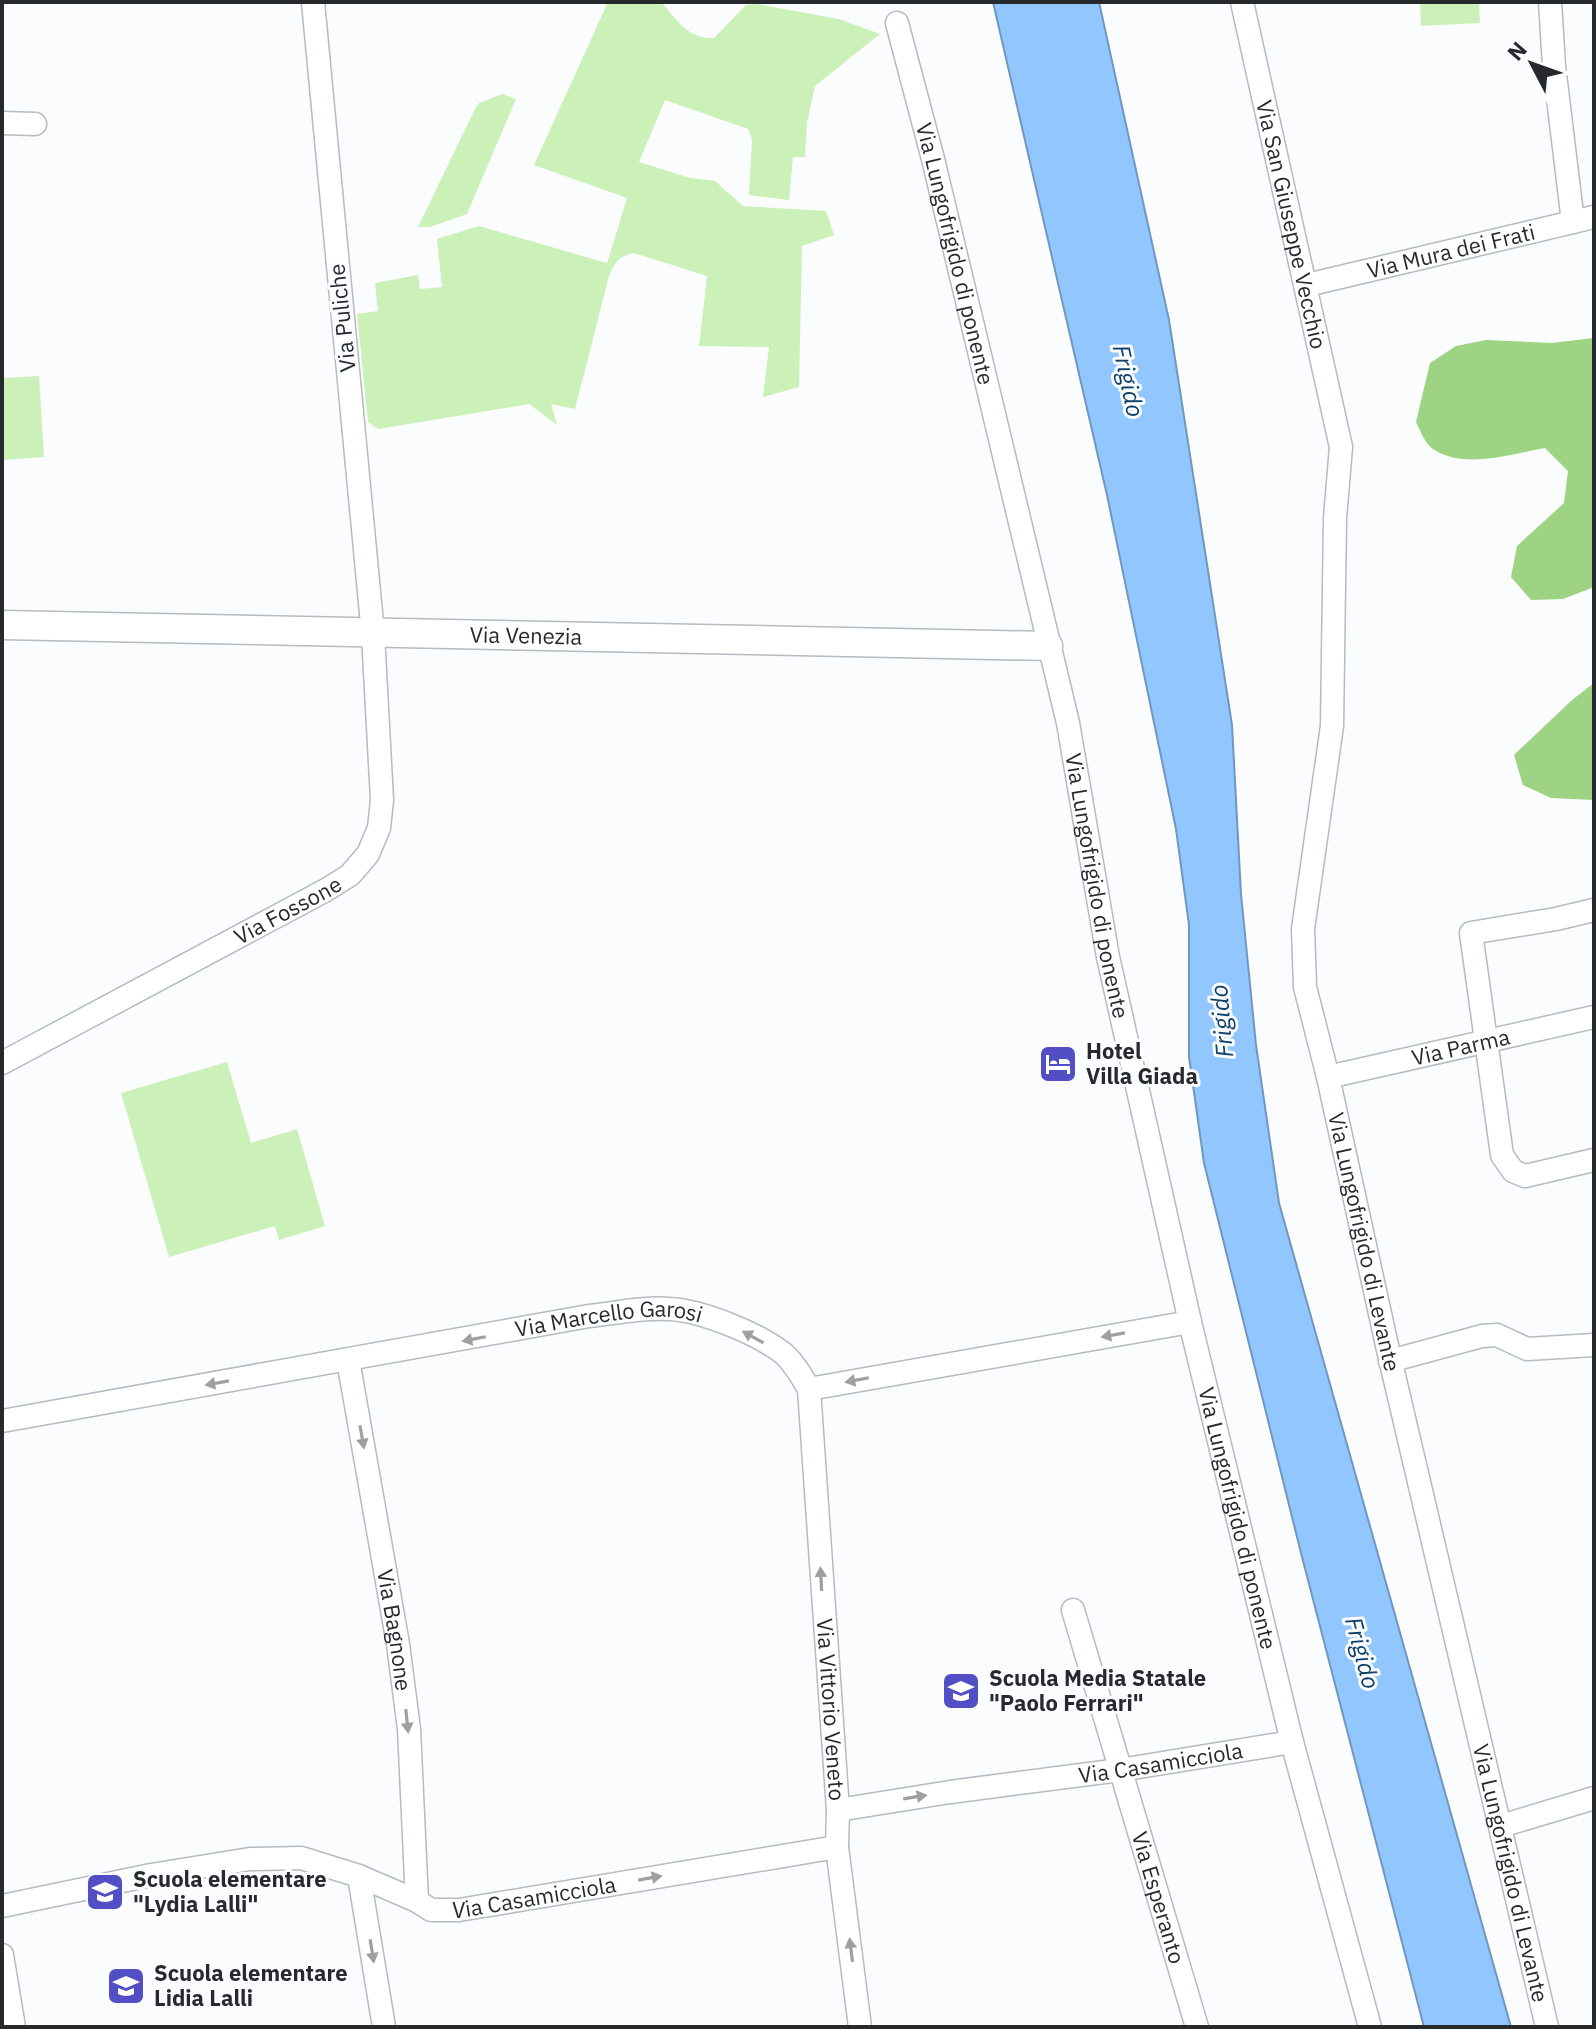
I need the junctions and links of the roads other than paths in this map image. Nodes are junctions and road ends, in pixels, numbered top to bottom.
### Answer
1 (313, 2) edge
2 (1242, 2) edge
3 (1550, 2) edge
4 (897, 23) dead end
5 (2, 123) edge
6 (35, 124) dead end
7 (1584, 220) edge
8 (1307, 285) junction
9 (1341, 447) joint
10 (2, 625) edge
11 (373, 634) junction
12 (1048, 646) junction
13 (1594, 910) edge
14 (1594, 1017) edge
15 (1487, 1043) junction
16 (2, 1063) edge
17 (1328, 1077) junction
18 (1594, 1160) edge
19 (1190, 1322) junction
20 (1594, 1345) edge
21 (348, 1360) junction
22 (1390, 1361) junction
23 (809, 1389) junction
24 (2, 1421) edge
25 (1073, 1610) dead end
26 (1292, 1742) junction
27 (1120, 1770) junction
28 (1594, 1798) edge
29 (838, 1810) junction
30 (1501, 1826) junction
31 (837, 1847) junction
32 (359, 1876) junction
33 (417, 1901) junction
34 (2, 1906) edge
35 (2, 1955) edge
36 (14, 2027) edge
37 (384, 2027) edge
38 (860, 2027) edge
39 (1197, 2027) edge
40 (1370, 2027) edge
41 (1547, 2027) edge

1 - 11 street, Via Puliche
2 - 8 street, Via San Giuseppe Vecchio
3 - 7 street
4 - 12 street, Via Lungofrigido di ponente
5 - 6 street
7 - 8 street, Via Mura dei Frati
8 - 9 street, Via San Giuseppe Vecchio
9 - 17 street, Via Lungofrigido di Levante
10 - 11 street, Via Venezia
11 - 12 street, Via Venezia
11 - 16 street, Via Fossone
12 - 19 street, Via Lungofrigido di ponente
13 - 15 street
14 - 15 street, Via Parma
15 - 17 street, Via Parma
15 - 18 street
17 - 22 street, Via Lungofrigido di Levante
19 -> 23 street
19 - 26 street, Via Lungofrigido di ponente
20 - 22 street
23 -> 21 street, Via Marcello Garosi
21 -> 24 street, Via Marcello Garosi
21 -> 33 street, Via Bagnone
22 - 30 street, Via Lungofrigido di Levante
29 -> 23 street, Via Vittorio Veneto
25 - 27 street, Via Esperanto
26 - 27 street, Via Casamicciola
26 - 40 street, Via Lungofrigido di ponente
29 -> 27 street, Via Casamicciola
27 - 39 street, Via Esperanto
28 - 30 street
29 - 31 street, Via Vittorio Veneto
30 - 41 street, Via Lungofrigido di Levante
33 -> 31 street, Via Casamicciola
38 -> 31 street, Via Vittorio Veneto
32 - 33 street, Via Casamicciola
32 - 34 street, Via Casamicciola
32 -> 37 street
35 - 36 street

